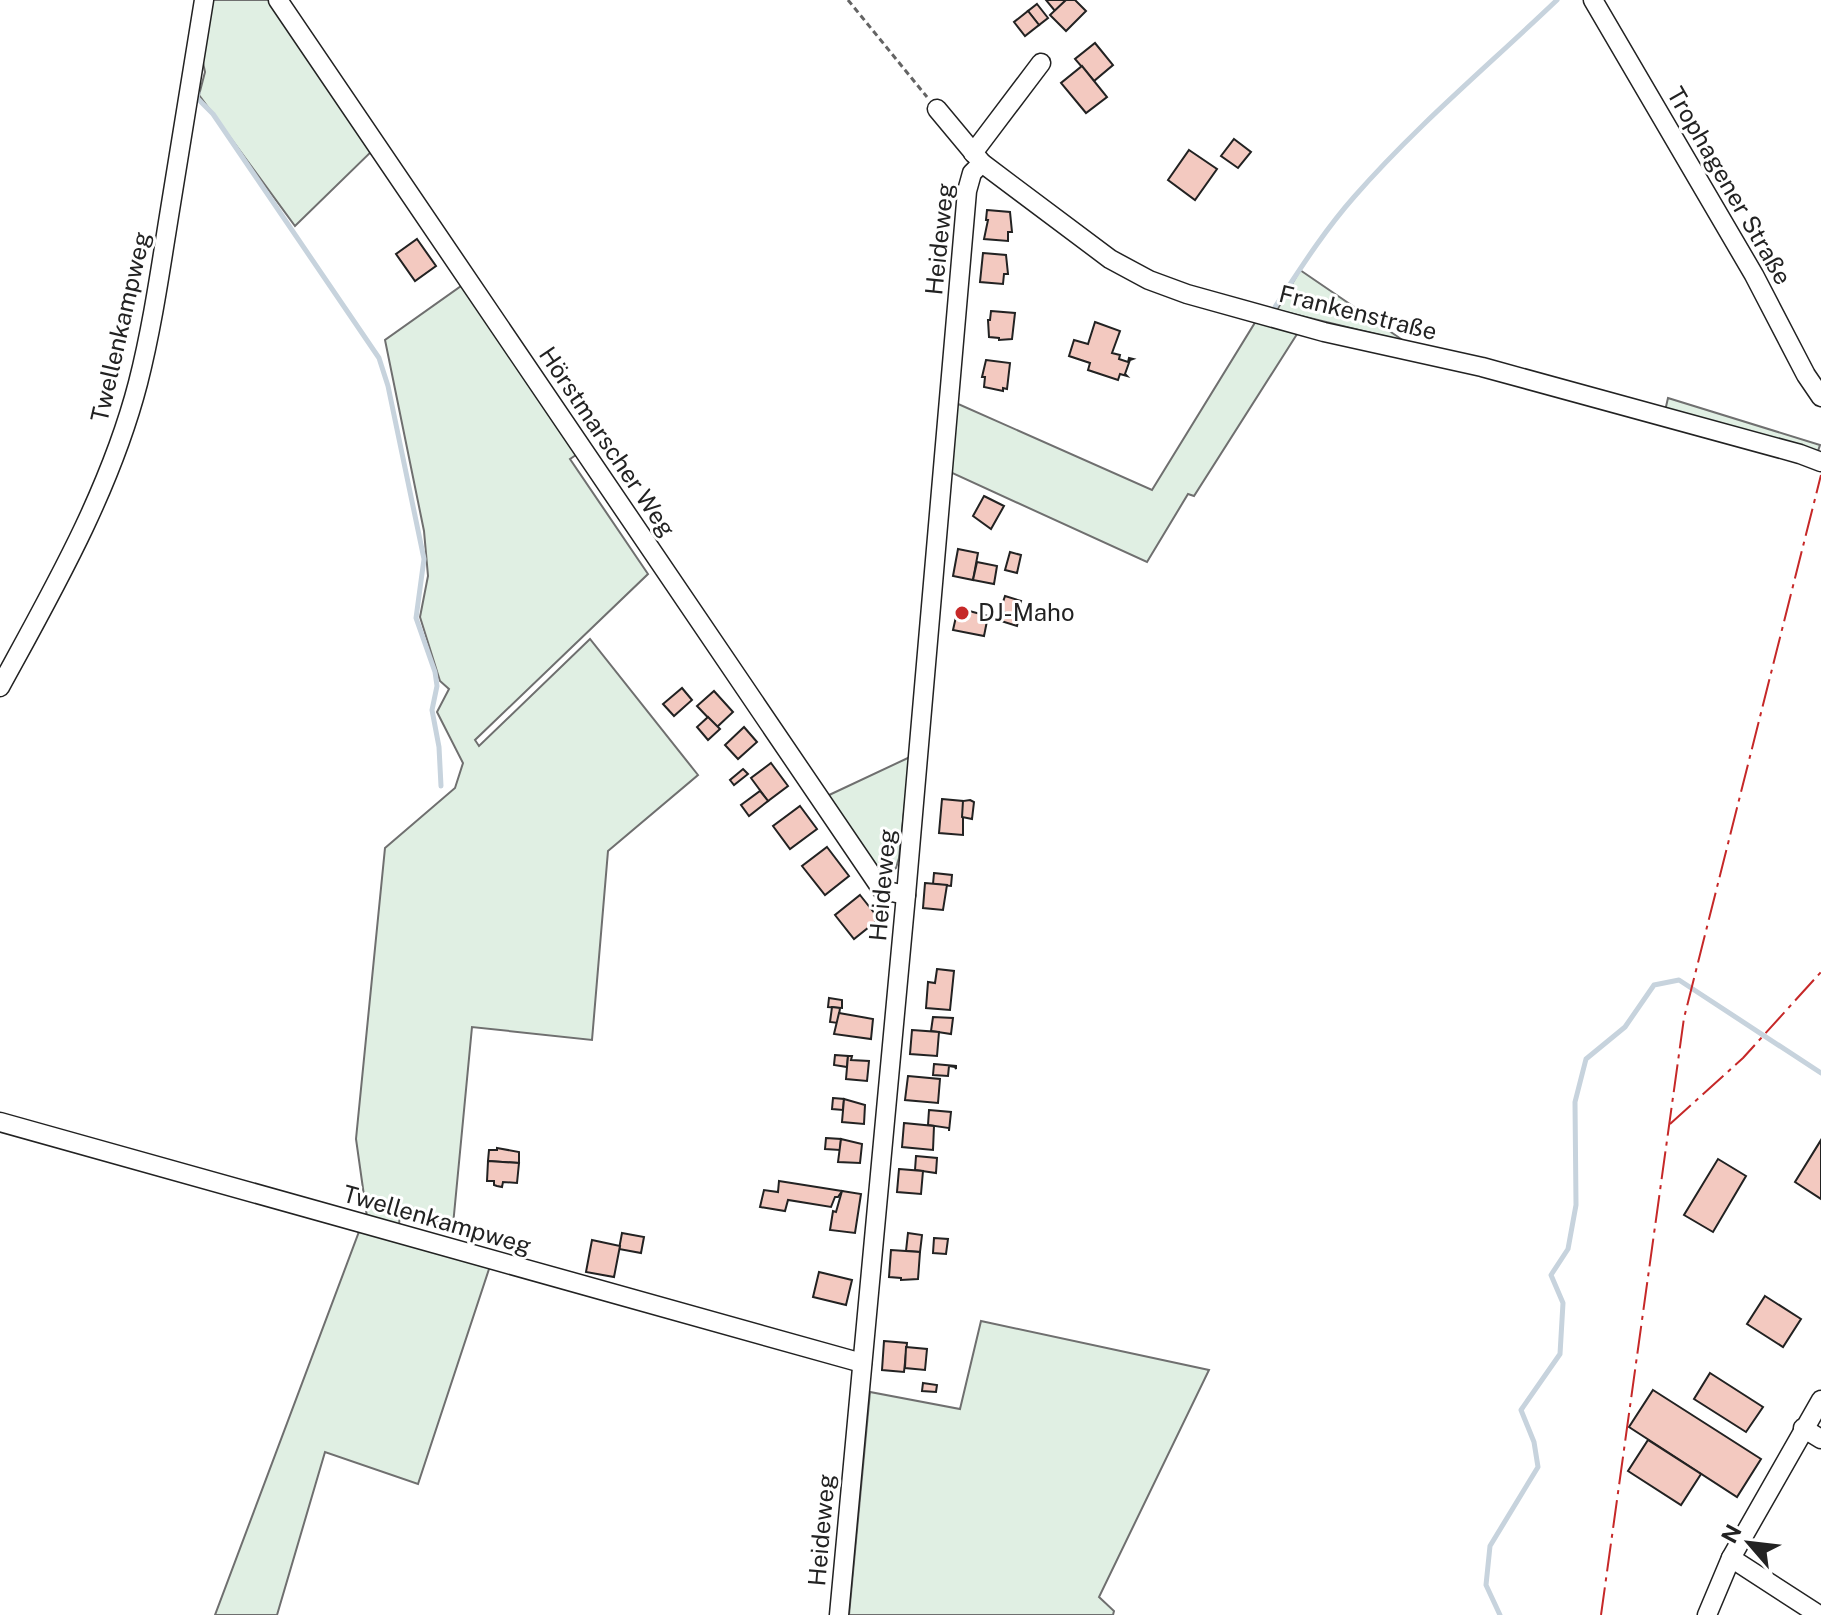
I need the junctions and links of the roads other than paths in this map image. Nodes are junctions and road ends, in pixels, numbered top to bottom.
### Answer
1 (204, 0) edge
2 (278, 0) edge
3 (1593, 0) edge
4 (1041, 63) dead end
5 (937, 109) road end
6 (978, 158) junction
7 (1821, 397) edge
8 (1821, 462) edge
9 (0, 687) edge
10 (906, 895) junction
11 (0, 1122) edge
12 (862, 1363) junction
13 (1821, 1400) edge
14 (1803, 1428) junction
15 (1821, 1439) edge
16 (1731, 1558) junction
17 (839, 1615) edge
18 (1707, 1615) edge
19 (1819, 1615) edge

1 - 9 street, Twellenkampweg
2 - 10 street, Hörstmarscher Weg
3 - 7 street, Trophagener Straße
4 - 6 street, Heideweg
5 - 6 street, Frankenstraße
6 - 8 street, Frankenstraße
6 - 10 street, Heideweg
10 - 12 street, Heideweg
11 - 12 street, Twellenkampweg
12 - 17 street, Heideweg
13 - 14 street
14 - 15 street
14 - 16 street
16 - 18 street
16 - 19 street

